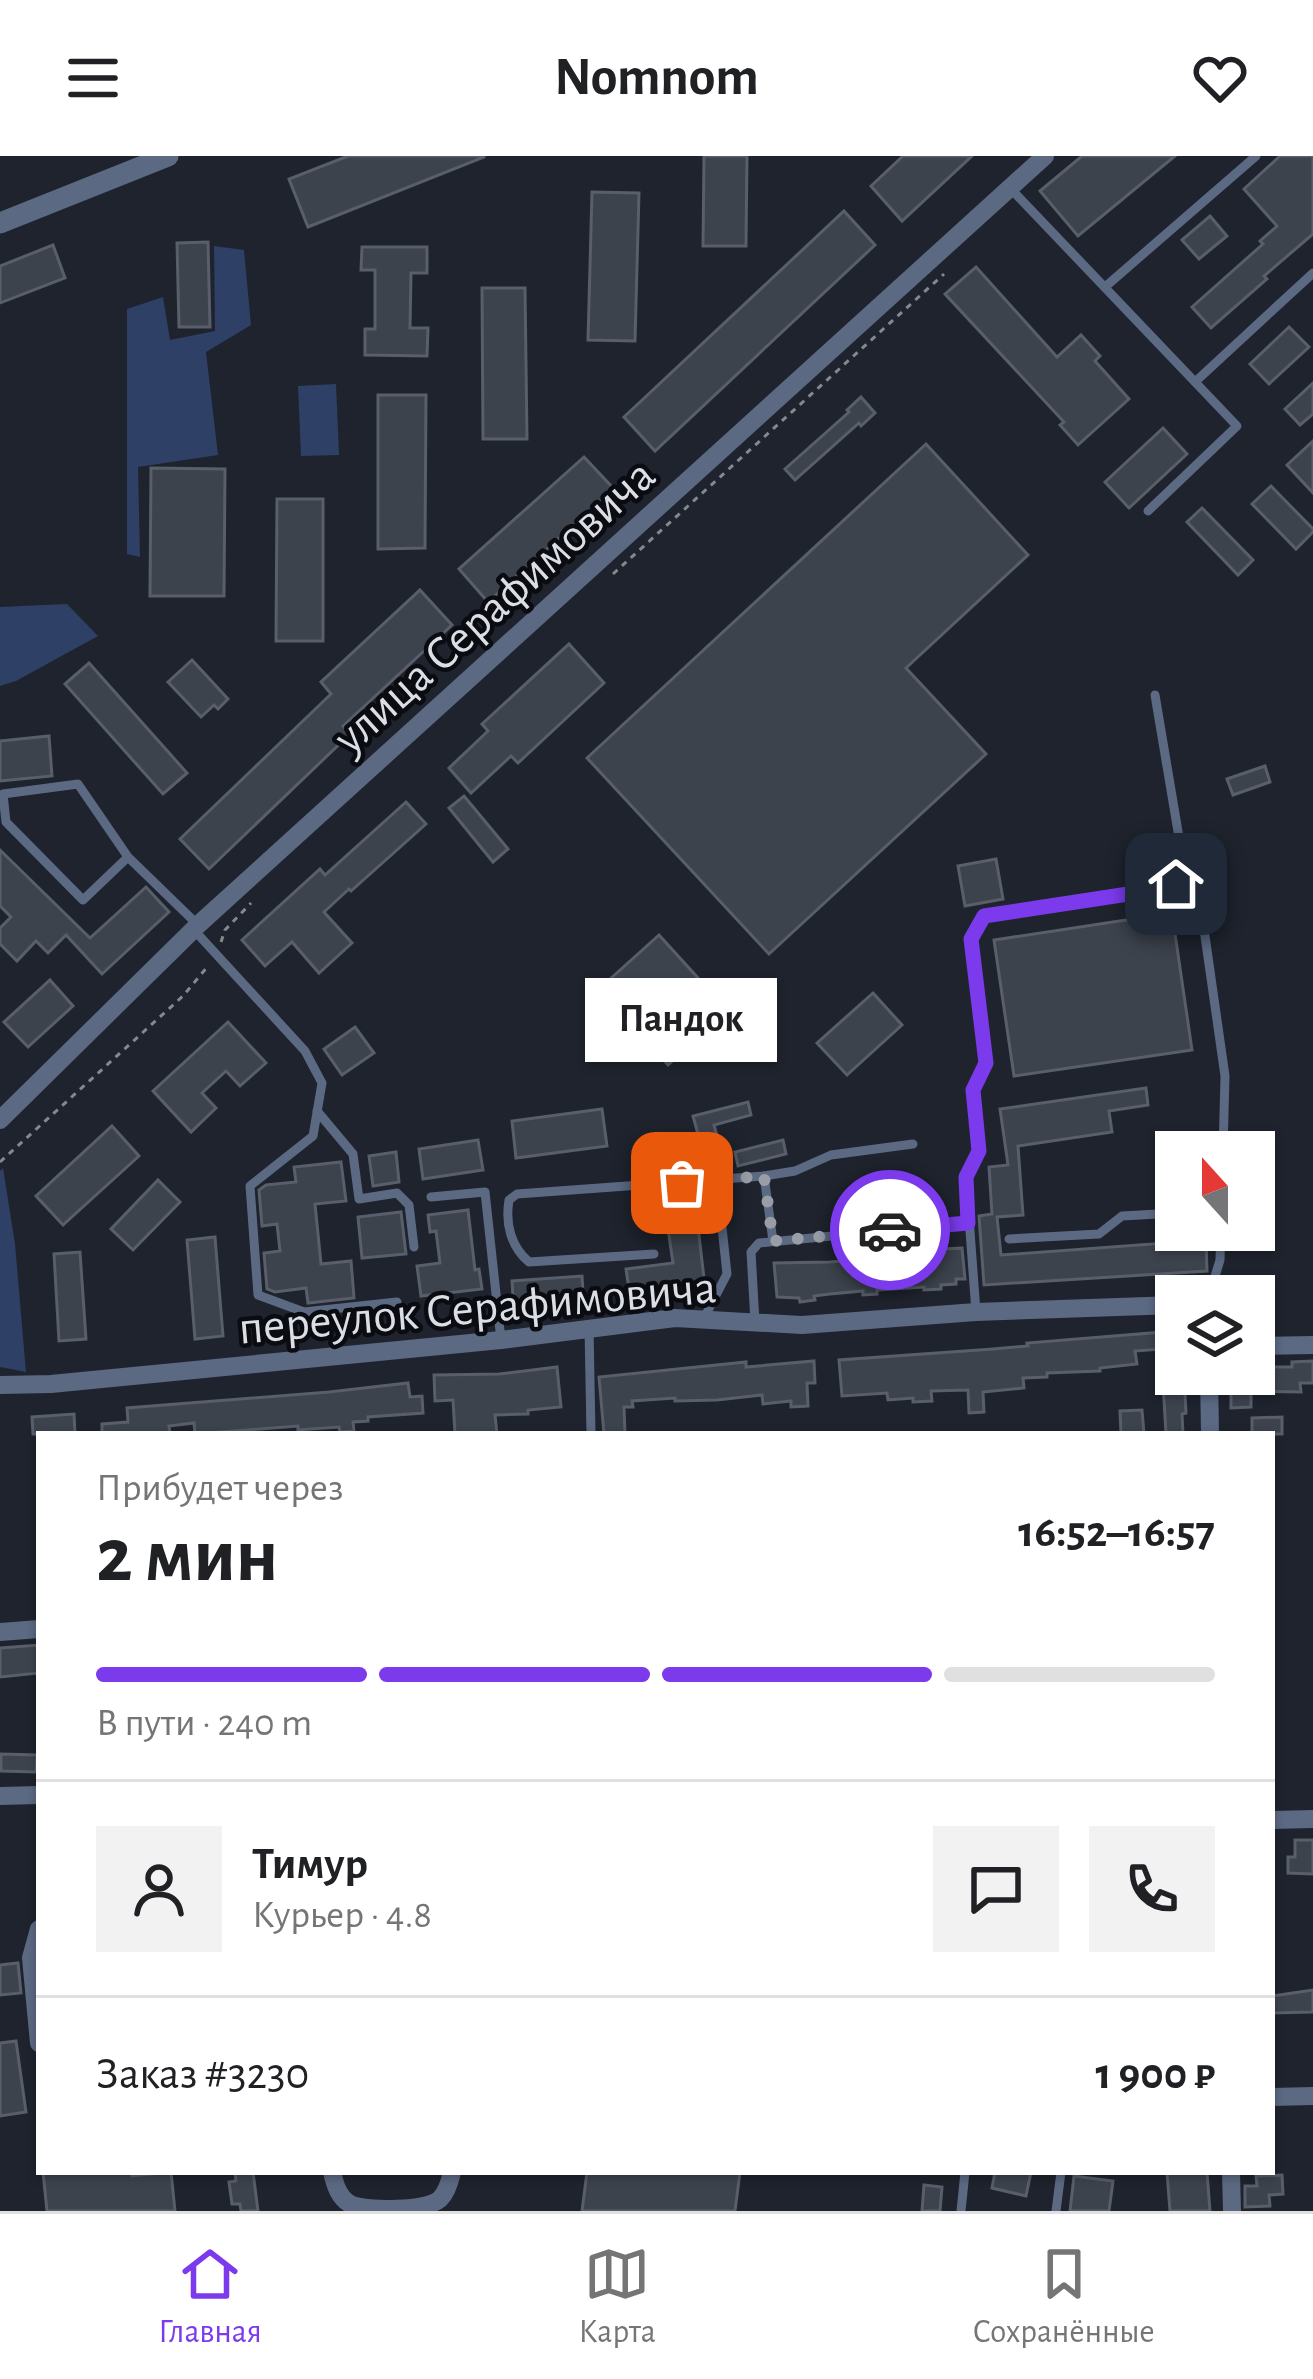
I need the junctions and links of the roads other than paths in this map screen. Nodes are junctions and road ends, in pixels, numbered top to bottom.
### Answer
1 (168, 156) edge
2 (1046, 156) edge
3 (1256, 156) edge
4 (129, 163) edge
5 (1010, 188) junction
6 (0, 223) edge
7 (1312, 277) edge
8 (1105, 287) junction
9 (1195, 382) junction
10 (1148, 512) dead end
11 (1155, 695) dead end
12 (128, 857) junction
13 (1186, 879) junction
14 (196, 928) junction
15 (317, 1111) junction
16 (0, 1120) edge
17 (1224, 1131) edge
18 (914, 1144) dead end
19 (764, 1176) junction
20 (717, 1181) junction
21 (431, 1197) dead end
22 (1155, 1214) edge
23 (968, 1223) junction
24 (1009, 1239) dead end
25 (773, 1241) junction
26 (414, 1246) dead end
27 (654, 1254) dead end
28 (397, 1302) dead end
29 (1155, 1306) edge
30 (976, 1312) junction
31 (704, 1319) junction
32 (755, 1322) junction
33 (589, 1328) junction
34 (501, 1340) junction
35 (1313, 1345) edge
36 (1275, 1346) edge
37 (0, 1385) edge
38 (1209, 1395) edge
39 (591, 1431) edge
40 (1210, 1431) edge
41 (36, 1629) edge
42 (0, 1632) edge
43 (36, 1795) edge
44 (0, 1796) edge
45 (1313, 1819) edge
46 (1275, 1820) edge
47 (36, 1940) edge
48 (36, 2011) edge
49 (1313, 2096) edge
50 (1275, 2097) edge
51 (333, 2175) edge
52 (965, 2175) edge
53 (1060, 2175) edge
54 (1231, 2175) edge
55 (451, 2178) edge
56 (961, 2211) edge
57 (1056, 2211) edge
58 (1232, 2211) edge

1 - 4 street
2 - 5 street, улица Серафимовича
3 - 8 lane
4 - 6 street
5 - 8 lane
5 - 14 street, улица Серафимовича
7 - 9 lane
8 - 9 lane
9 - 10 lane
11 - 13 lane
12 - 12 lane
12 - 14 lane
13 - 17 lane
13 - 23 lane
14 - 15 lane
14 - 16 street, улица Серафимовича
15 - 26 lane
15 - 28 lane
18 - 19 lane
19 - 20 lane
19 - 25 lane
20 - 27 lane
20 - 31 lane
21 - 34 lane
22 - 24 lane
23 - 25 lane
23 - 30 lane
25 - 32 lane
29 - 30 street, переулок Серафимовича
30 - 32 street, переулок Серафимовича
31 - 32 street, переулок Серафимовича
31 - 33 street, переулок Серафимовича
33 - 34 street, переулок Серафимовича
33 - 39 lane
34 - 37 street, переулок Серафимовича
35 - 36 street
38 - 40 street
41 - 42 street
43 - 44 street
45 - 46 street
47 - 48 street
49 - 50 street
51 - 55 street
52 - 56 lane
53 - 57 lane
54 - 58 street

